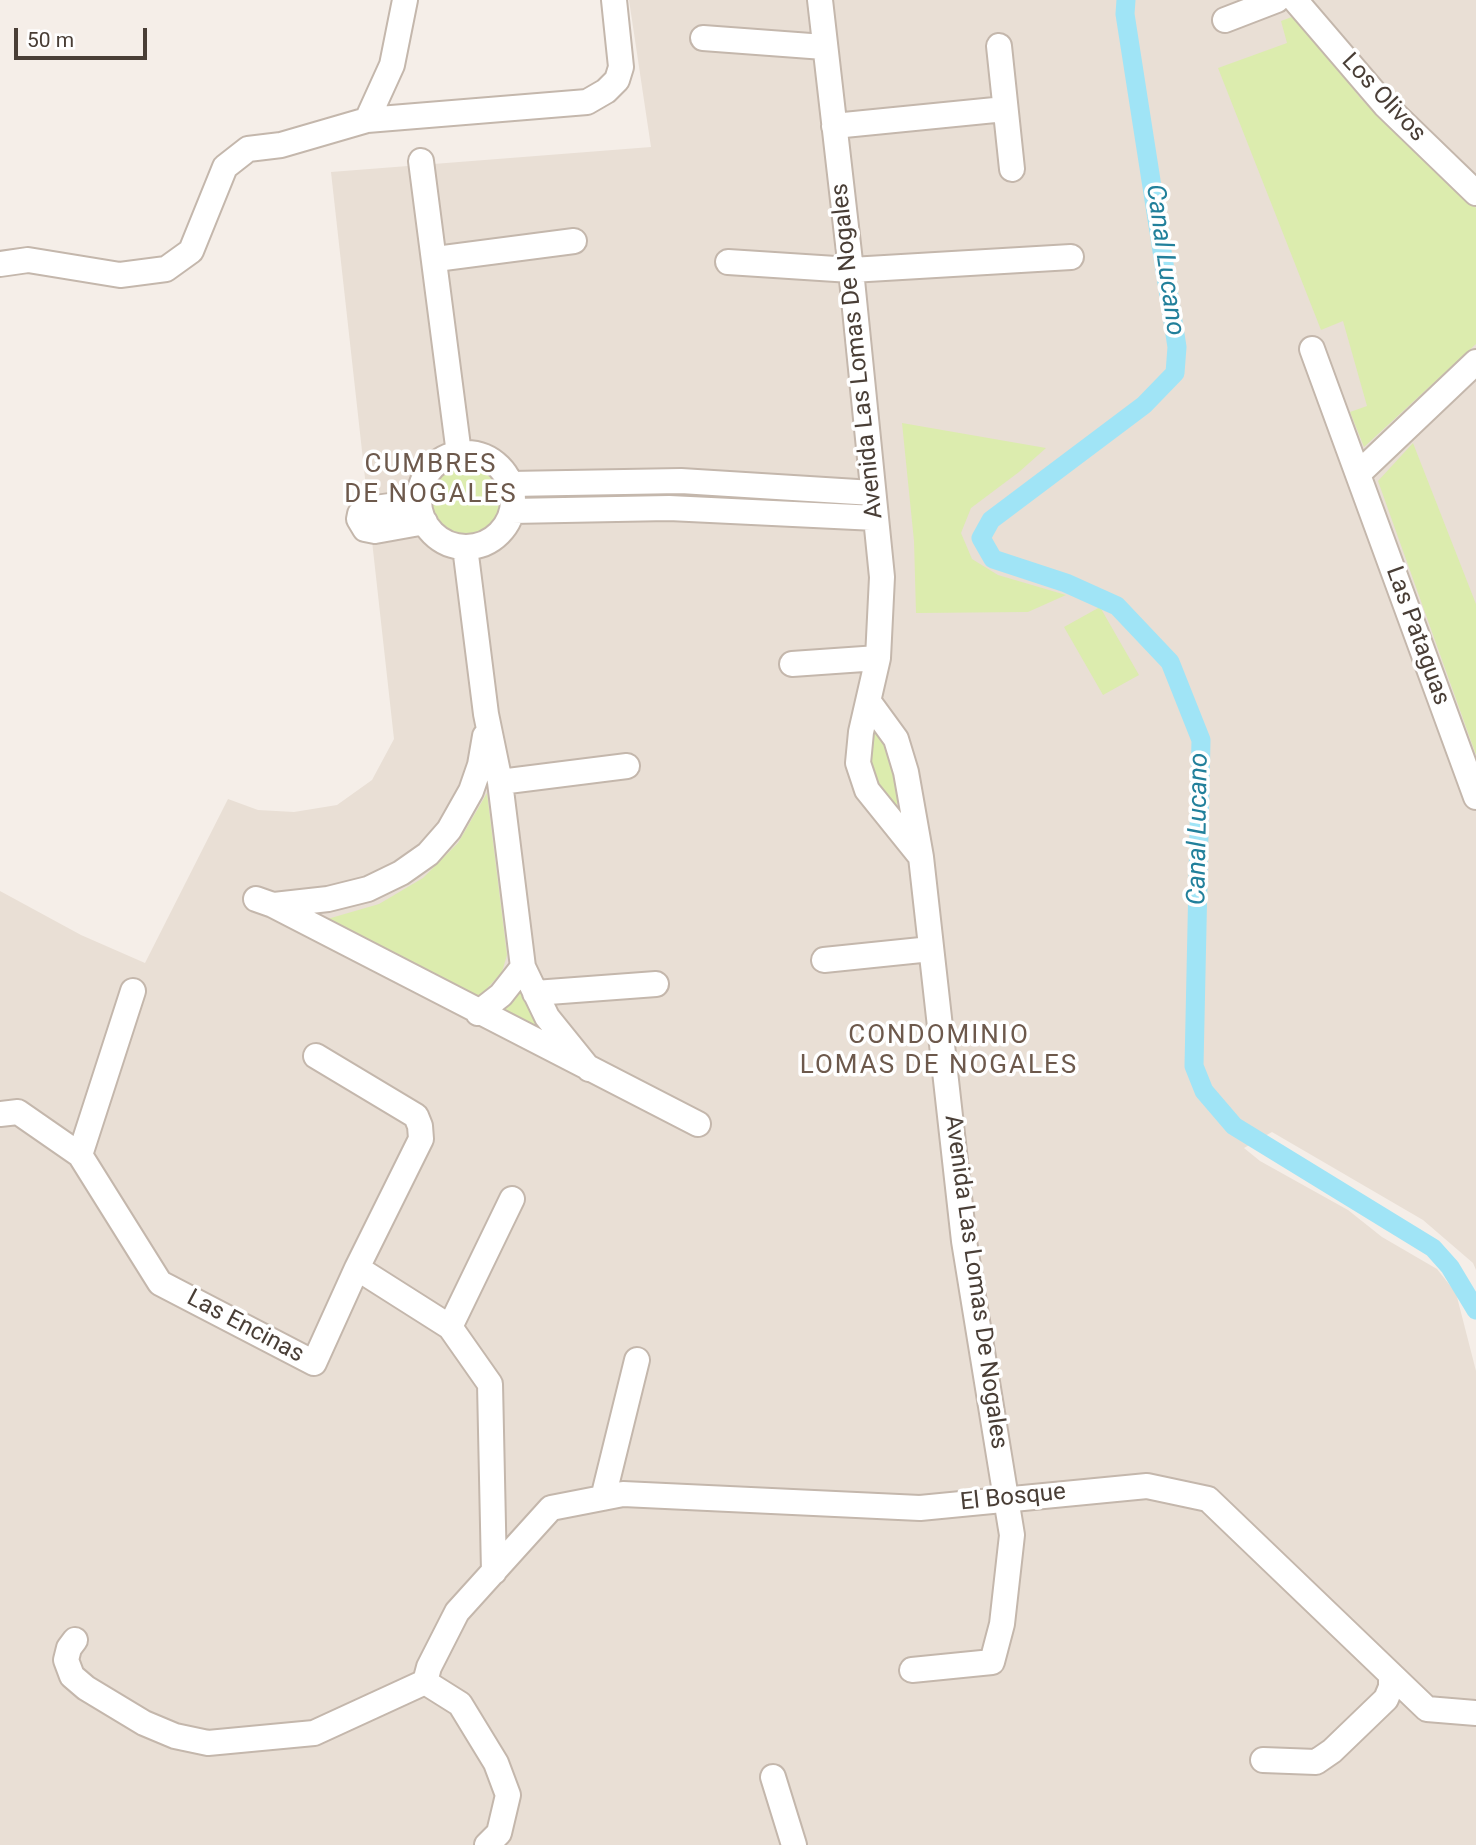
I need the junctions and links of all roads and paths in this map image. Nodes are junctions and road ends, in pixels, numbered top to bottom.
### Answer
1 (405, 0) edge
2 (614, 0) edge
3 (820, 0) edge
4 (1277, 0) edge
5 (1295, 0) edge
6 (1225, 20) dead end
7 (703, 38) dead end
8 (824, 47) junction
9 (999, 47) dead end
10 (1005, 109) junction
11 (367, 120) junction
12 (834, 126) junction
13 (421, 161) dead end
14 (1012, 169) dead end
15 (1476, 193) edge
16 (574, 241) dead end
17 (1071, 257) dead end
18 (436, 259) junction
19 (728, 262) dead end
20 (0, 264) edge
21 (851, 270) junction
22 (1312, 349) dead end
23 (1476, 362) edge
24 (459, 454) junction
25 (1358, 474) junction
26 (634, 481) junction
27 (510, 484) junction
28 (747, 485) junction
29 (873, 493) junction
30 (634, 507) junction
31 (512, 510) junction
32 (746, 512) junction
33 (876, 518) junction
34 (465, 547) junction
35 (878, 658) junction
36 (792, 664) dead end
37 (869, 702) junction
38 (486, 714) junction
39 (627, 766) dead end
40 (500, 782) junction
41 (1476, 797) edge
42 (921, 857) junction
43 (931, 949) junction
44 (824, 960) dead end
45 (523, 968) junction
46 (656, 984) dead end
47 (133, 992) dead end
48 (535, 993) junction
49 (478, 1013) junction
50 (316, 1056) dead end
51 (589, 1069) junction
52 (0, 1114) edge
53 (698, 1124) dead end
54 (80, 1155) junction
55 (512, 1199) dead end
56 (358, 1268) junction
57 (450, 1327) junction
58 (637, 1360) dead end
59 (1008, 1497) junction
60 (603, 1498) junction
61 (494, 1572) junction
62 (75, 1640) dead end
63 (912, 1670) dead end
64 (1391, 1675) junction
65 (425, 1682) junction
66 (1476, 1713) edge
67 (1263, 1760) dead end
68 (773, 1777) dead end
69 (486, 1845) edge
70 (794, 1845) edge

1 - 11 street
2 - 11 street
3 - 8 street, Avenida Las Lomas De Nogales
4 - 6 street
5 - 15 street, Los Olivos
7 - 8 street
8 - 12 street, Avenida Las Lomas De Nogales
9 - 10 street
10 - 12 street
10 - 14 street
11 - 20 street
12 - 21 street, Avenida Las Lomas De Nogales
13 - 18 street
16 - 18 street
17 - 21 street
18 - 24 street
19 - 21 street
21 - 29 street, Avenida Las Lomas De Nogales
22 - 25 street, Las Pataguas
23 - 25 street
24 - 27 street
24 - 34 street
25 - 41 street, Las Pataguas
26 - 27 street
26 - 28 street
26 - 30 street
27 - 31 street
28 - 29 street
28 - 32 street
29 - 33 street, Avenida Las Lomas De Nogales
30 - 31 street
30 - 32 street
31 - 34 street
32 - 33 street
33 - 35 street, Avenida Las Lomas De Nogales
34 - 38 street
35 - 36 street
35 - 37 street, Avenida Las Lomas De Nogales
37 - 42 street, Avenida Las Lomas De Nogales
37 - 42 street, Avenida Las Lomas De Nogales
38 - 40 street
38 - 49 street
39 - 40 street
40 - 45 street
42 - 43 street, Avenida Las Lomas De Nogales
43 - 44 street
43 - 59 street, Avenida Las Lomas De Nogales
45 - 48 street
45 - 49 street
46 - 48 street
47 - 54 street
48 - 51 street
49 - 51 street
50 - 56 street
51 - 53 street
52 - 54 street, Las Encinas
54 - 56 street, Las Encinas
55 - 57 street
56 - 57 street
57 - 61 street
58 - 60 street
59 - 60 street, El Bosque
59 - 63 street, Avenida Las Lomas De Nogales
59 - 64 street, El Bosque
60 - 61 street, El Bosque
61 - 65 street, El Bosque
62 - 65 street
64 - 66 street, El Bosque
64 - 67 street
65 - 69 street
68 - 70 street

